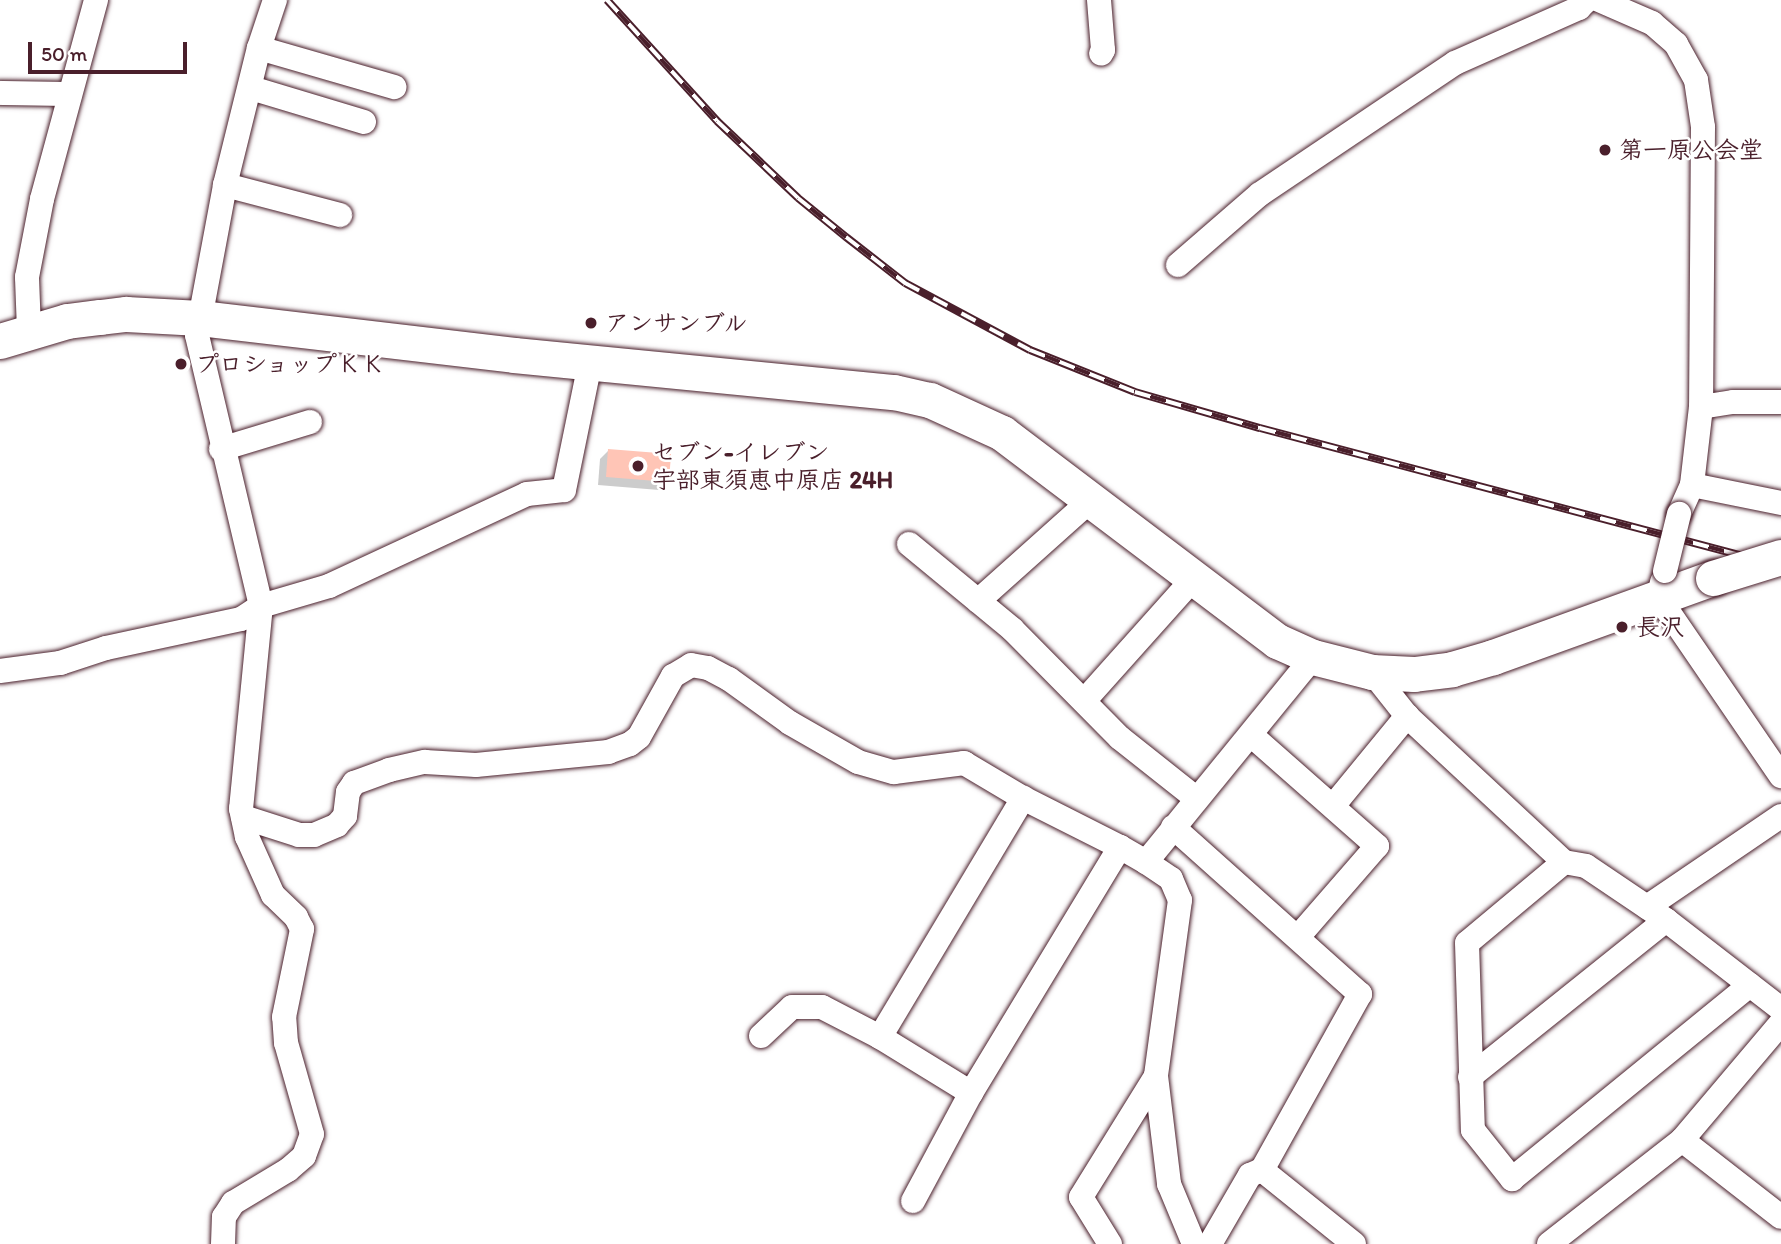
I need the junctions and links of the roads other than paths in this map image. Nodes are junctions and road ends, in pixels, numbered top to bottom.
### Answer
1 (96, 0) edge
2 (275, 0) edge
3 (1100, 0) edge
4 (1587, 0) edge
5 (1599, 0) edge
6 (259, 48) junction
7 (1101, 54) dead end
8 (394, 87) dead end
9 (251, 88) junction
10 (0, 93) edge
11 (70, 94) junction
12 (364, 122) dead end
13 (225, 185) junction
14 (340, 215) dead end
15 (1178, 265) dead end
16 (200, 318) junction
17 (14, 336) edge
18 (590, 363) junction
19 (1781, 402) edge
20 (1701, 407) junction
21 (310, 422) dead end
22 (221, 449) junction
23 (1692, 485) junction
24 (1090, 501) junction
25 (1781, 503) edge
26 (909, 544) dead end
27 (1781, 557) edge
28 (1195, 578) junction
29 (1662, 584) junction
30 (978, 601) junction
31 (261, 606) junction
32 (1313, 657) junction
33 (0, 671) edge
34 (1372, 672) junction
35 (1084, 701) junction
36 (1407, 716) junction
37 (1251, 735) junction
38 (1779, 768) edge
39 (1023, 798) junction
40 (1196, 799) junction
41 (1333, 806) junction
42 (1781, 816) edge
43 (243, 817) junction
44 (1173, 827) junction
45 (1120, 847) junction
46 (1146, 862) junction
47 (1564, 862) junction
48 (1656, 914) junction
49 (1298, 937) junction
50 (1750, 985) junction
51 (1781, 1009) edge
52 (1781, 1023) edge
53 (761, 1036) dead end
54 (880, 1037) junction
55 (1156, 1076) junction
56 (1470, 1077) junction
57 (971, 1093) junction
58 (1682, 1140) junction
59 (1262, 1170) junction
60 (913, 1201) dead end
61 (1781, 1217) edge
62 (223, 1244) edge
63 (1110, 1244) edge
64 (1194, 1244) edge
65 (1210, 1244) edge
66 (1354, 1244) edge
67 (1549, 1244) edge

1 - 11 street
2 - 6 street
3 - 7 street
4 - 15 street
5 - 20 street
6 - 8 street
6 - 9 street
9 - 12 street
9 - 13 street
10 - 11 street
11 - 17 street
13 - 14 street
13 - 16 street
16 - 17 street
16 - 18 street
16 - 22 street
18 - 24 street
18 - 31 street
19 - 20 street
20 - 23 street
21 - 22 street
22 - 31 street
23 - 25 street
23 - 29 street, bridge
24 - 28 street
24 - 30 street
26 - 30 street
27 - 29 street, bridge
28 - 32 street
28 - 35 street
29 - 34 street
29 - 38 street
30 - 35 street
31 - 33 street
31 - 43 street
32 - 34 street
32 - 37 street
34 - 36 street
35 - 40 street
36 - 41 street
36 - 47 street
37 - 40 street
37 - 41 street
39 - 43 street
39 - 45 street
39 - 54 street
40 - 44 street
41 - 49 street
42 - 48 street
43 - 62 street
44 - 46 street
44 - 49 street
45 - 46 street
45 - 57 street
46 - 55 street
47 - 48 street
47 - 56 street
48 - 50 street
48 - 56 street
49 - 59 street
50 - 51 street
50 - 56 street
52 - 58 street
53 - 54 street
54 - 57 street
55 - 63 street
55 - 64 street
57 - 60 street
58 - 61 street
58 - 67 street
59 - 65 street
59 - 66 street

